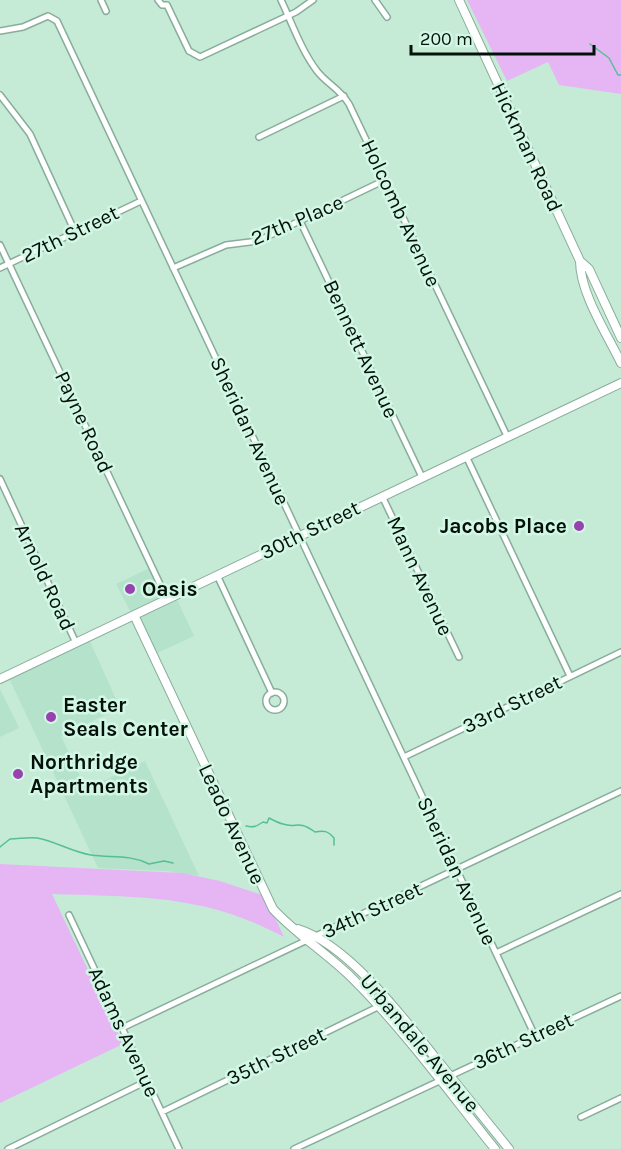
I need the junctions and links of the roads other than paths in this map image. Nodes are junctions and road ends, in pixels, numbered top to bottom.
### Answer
1 (101, 0) edge
2 (158, 0) edge
3 (281, 0) edge
4 (313, 0) edge
5 (375, 0) edge
6 (459, 0) edge
7 (169, 3) edge
8 (106, 11) dead end
9 (288, 15) junction
10 (387, 17) dead end
11 (0, 31) edge
12 (0, 95) edge
13 (344, 96) junction
14 (260, 137) dead end
15 (385, 180) junction
16 (141, 201) junction
17 (300, 221) junction
18 (75, 232) junction
19 (0, 245) edge
20 (580, 261) junction
21 (9, 264) junction
22 (0, 268) edge
23 (173, 268) junction
24 (621, 338) edge
25 (621, 363) edge
26 (621, 383) edge
27 (507, 436) junction
28 (466, 456) junction
29 (422, 477) junction
30 (0, 479) edge
31 (382, 496) junction
32 (299, 536) junction
33 (217, 575) junction
34 (167, 599) junction
35 (134, 615) junction
36 (76, 643) junction
37 (621, 652) edge
38 (459, 657) dead end
39 (570, 676) junction
40 (0, 679) edge
41 (272, 693) dead end
42 (404, 757) junction
43 (621, 791) edge
44 (457, 870) junction
45 (621, 894) edge
46 (270, 902) joint
47 (69, 915) dead end
48 (294, 928) junction
49 (316, 936) junction
50 (308, 940) junction
51 (496, 953) junction
52 (621, 996) edge
53 (390, 1001) junction
54 (379, 1007) junction
55 (122, 1028) junction
56 (535, 1036) junction
57 (449, 1075) junction
58 (439, 1080) junction
59 (147, 1081) junction
60 (621, 1098) edge
61 (162, 1112) junction
62 (581, 1117) dead end
63 (8, 1149) edge
64 (179, 1149) edge
65 (294, 1149) edge
66 (495, 1149) edge
67 (509, 1149) edge

1 - 8 street
2 - 7 street
3 - 9 street, Holcomb Avenue
4 - 9 street
5 - 10 street
6 - 20 street, Hickman Road
7 - 9 street
9 - 13 street, Holcomb Avenue
11 - 16 street, Sheridan Avenue
12 - 18 street
13 - 14 street
13 - 15 street, Holcomb Avenue
15 - 17 street, 27th Place
15 - 27 street, Holcomb Avenue
16 - 18 street, 27th Street
16 - 23 street, Sheridan Avenue
17 - 23 street, 27th Place
17 - 29 street, Bennett Avenue
18 - 21 street, 27th Street
19 - 21 street, Payne Road
20 - 24 street, Hickman Road
20 - 25 street, Hickman Road
21 - 22 street, 27th Street
21 - 34 street, Payne Road
23 - 32 street, Sheridan Avenue
26 - 27 street, 30th Street
27 - 28 street, 30th Street
28 - 29 street, 30th Street
28 - 39 street
29 - 31 street, 30th Street
30 - 36 street, Arnold Road
31 - 32 street, 30th Street
31 - 38 street, Mann Avenue
32 - 33 street, 30th Street
32 - 42 street, Sheridan Avenue
33 - 34 street, 30th Street
33 - 41 street
34 - 35 street, 30th Street
35 - 36 street, 30th Street
35 - 46 street, Leado Avenue
36 - 40 street, 30th Street
37 - 39 street, 33rd Street
39 - 42 street, 33rd Street
42 - 44 street, Sheridan Avenue
43 - 44 street, 34th Street
44 - 49 street, 34th Street
44 - 51 street, Sheridan Avenue
45 - 51 street
46 - 48 street, Urbandale Avenue
47 - 55 street, Adams Avenue
48 - 49 street, Urbandale Avenue
48 - 50 street, Urbandale Avenue
49 - 50 street, 34th Street
49 - 53 street, Urbandale Avenue
50 - 54 street, Urbandale Avenue
50 - 55 street, 34th Street
51 - 56 street, Sheridan Avenue
52 - 56 street, 36th Street
53 - 54 street, 35th Street
53 - 57 street, Urbandale Avenue
54 - 58 street, Urbandale Avenue
54 - 61 street, 35th Street
55 - 59 street, Adams Avenue
56 - 57 street, 36th Street
57 - 58 street, 36th Street
57 - 67 street, Urbandale Avenue
58 - 65 street, 36th Street
58 - 66 street, Urbandale Avenue
59 - 61 street, Adams Avenue
59 - 63 street
60 - 62 street
61 - 64 street, Adams Avenue

